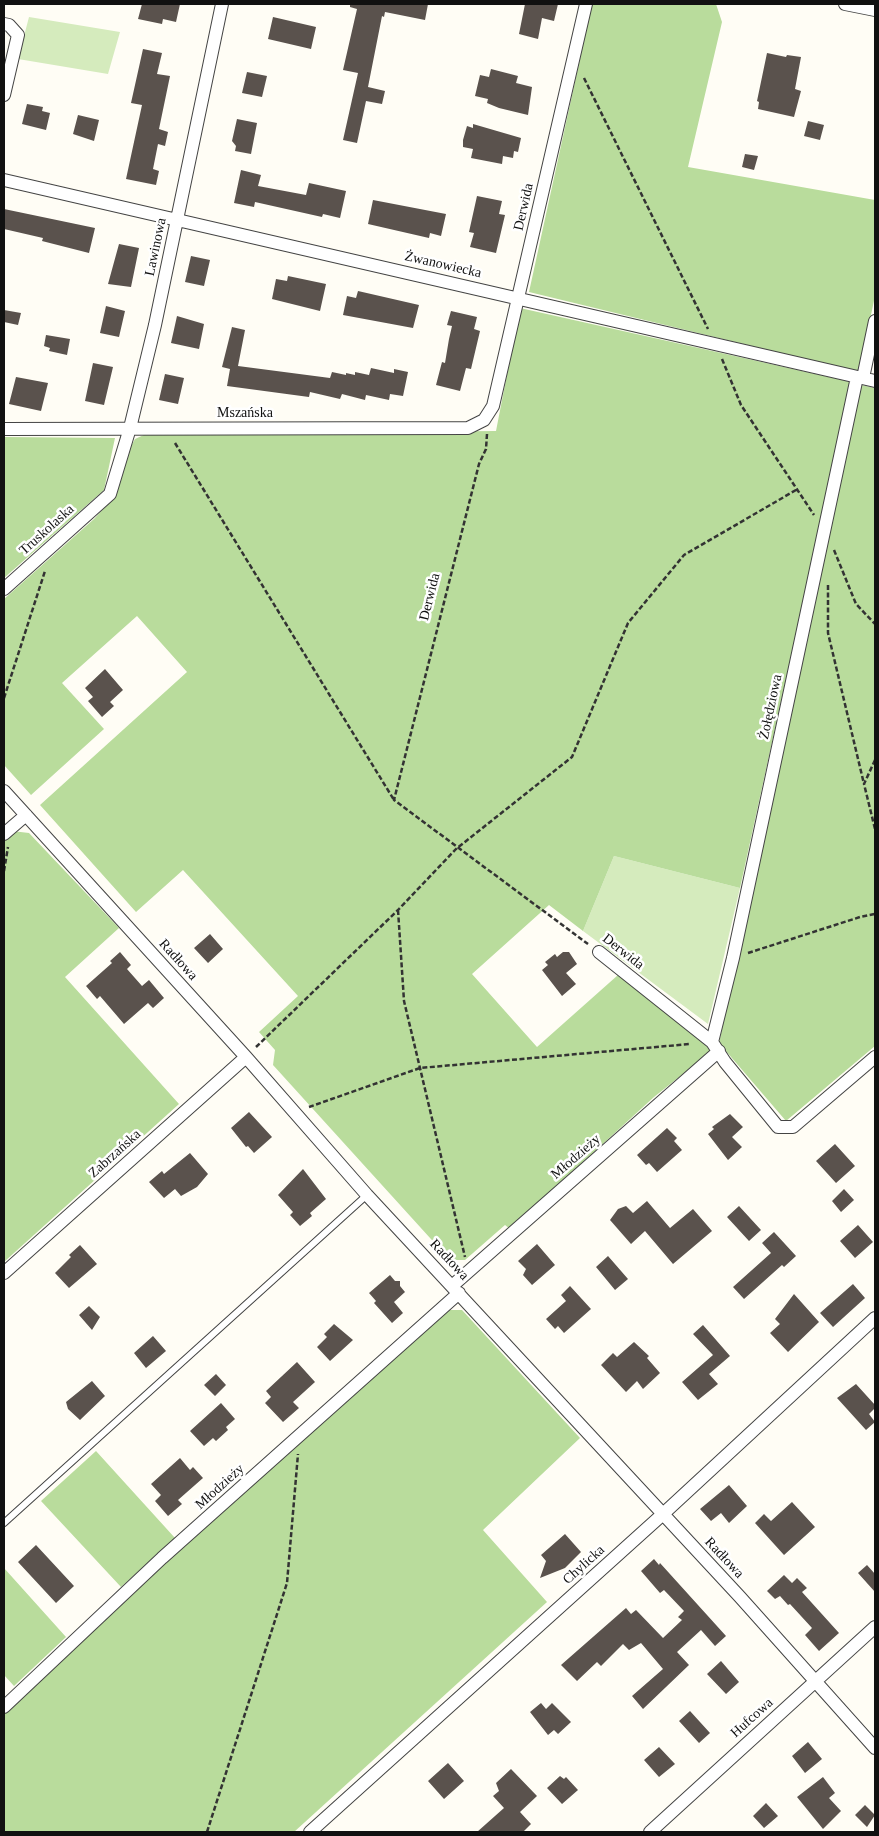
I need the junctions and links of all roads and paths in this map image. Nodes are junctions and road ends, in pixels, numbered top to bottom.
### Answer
1 (222, 4) edge
2 (586, 4) edge
3 (845, 4) edge
4 (875, 10) edge
5 (4, 24) edge
6 (4, 94) edge
7 (4, 180) edge
8 (177, 219) junction
9 (518, 298) junction
10 (875, 321) edge
11 (865, 379) edge
12 (484, 420) junction
13 (130, 428) junction
14 (167, 429) junction
15 (4, 430) edge
16 (796, 490) dead end
17 (110, 494) joint
18 (54, 544) junction
19 (828, 585) dead end
20 (4, 589) edge
21 (4, 698) edge
22 (875, 760) edge
23 (864, 784) junction
24 (4, 791) edge
25 (394, 800) junction
26 (26, 815) junction
27 (875, 829) edge
28 (4, 834) edge
29 (456, 848) junction
30 (398, 910) junction
31 (875, 914) edge
32 (600, 952) joint
33 (733, 958) junction
34 (715, 1046) junction
35 (246, 1057) junction
36 (875, 1057) edge
37 (420, 1068) junction
38 (294, 1112) junction
39 (367, 1195) junction
40 (472, 1269) junction
41 (4, 1273) edge
42 (455, 1289) junction
43 (875, 1318) edge
44 (300, 1435) junction
45 (663, 1514) junction
46 (4, 1522) edge
47 (875, 1627) edge
48 (815, 1681) junction
49 (4, 1706) edge
50 (875, 1748) edge
51 (207, 1832) edge
52 (310, 1832) edge
53 (650, 1832) edge

1 - 8 street, Lawinowa
2 - 9 street, Derwida
3 - 4 street
5 - 6 street
7 - 8 street, Żwanowiecka
8 - 9 street, Żwanowiecka
8 - 13 street, Lawinowa
9 - 11 street, Żwanowiecka
9 - 12 street, Derwida
10 - 11 street, Żołędziowa
11 - 33 street, Żołędziowa
12 - 14 street, Mszańska
12 - 25 path, Derwida
13 - 14 street, Mszańska
13 - 15 street, Mszańska
13 - 17 street, Lawinowa
14 - 25 path
16 - 29 path
17 - 18 street, Truskolaska
18 - 20 street, Truskolaska
18 - 21 path
19 - 23 path
22 - 23 path
23 - 27 path
24 - 26 street, Radłowa
25 - 29 path, Derwida
26 - 28 street
26 - 35 street, Radłowa
29 - 30 path
29 - 32 path, Derwida
30 - 35 path
30 - 37 path
31 - 33 path
32 - 34 street, Derwida
33 - 34 street, Żołędziowa
34 - 36 street, Derwida
34 - 37 path
34 - 40 street, Młodzieży
35 - 38 street, Radłowa
35 - 41 street, Zabrzańska
37 - 38 path
37 - 40 path
38 - 39 street, Radłowa
39 - 42 street, Radłowa
39 - 46 lane
40 - 42 street, Młodzieży
42 - 44 street, Młodzieży
42 - 45 street, Radłowa
43 - 45 street, Chylicka
44 - 49 street, Młodzieży
44 - 51 path
45 - 48 street, Radłowa
45 - 52 street, Chylicka
47 - 48 street, Hufcowa
48 - 50 street, Radłowa
48 - 53 street, Hufcowa

